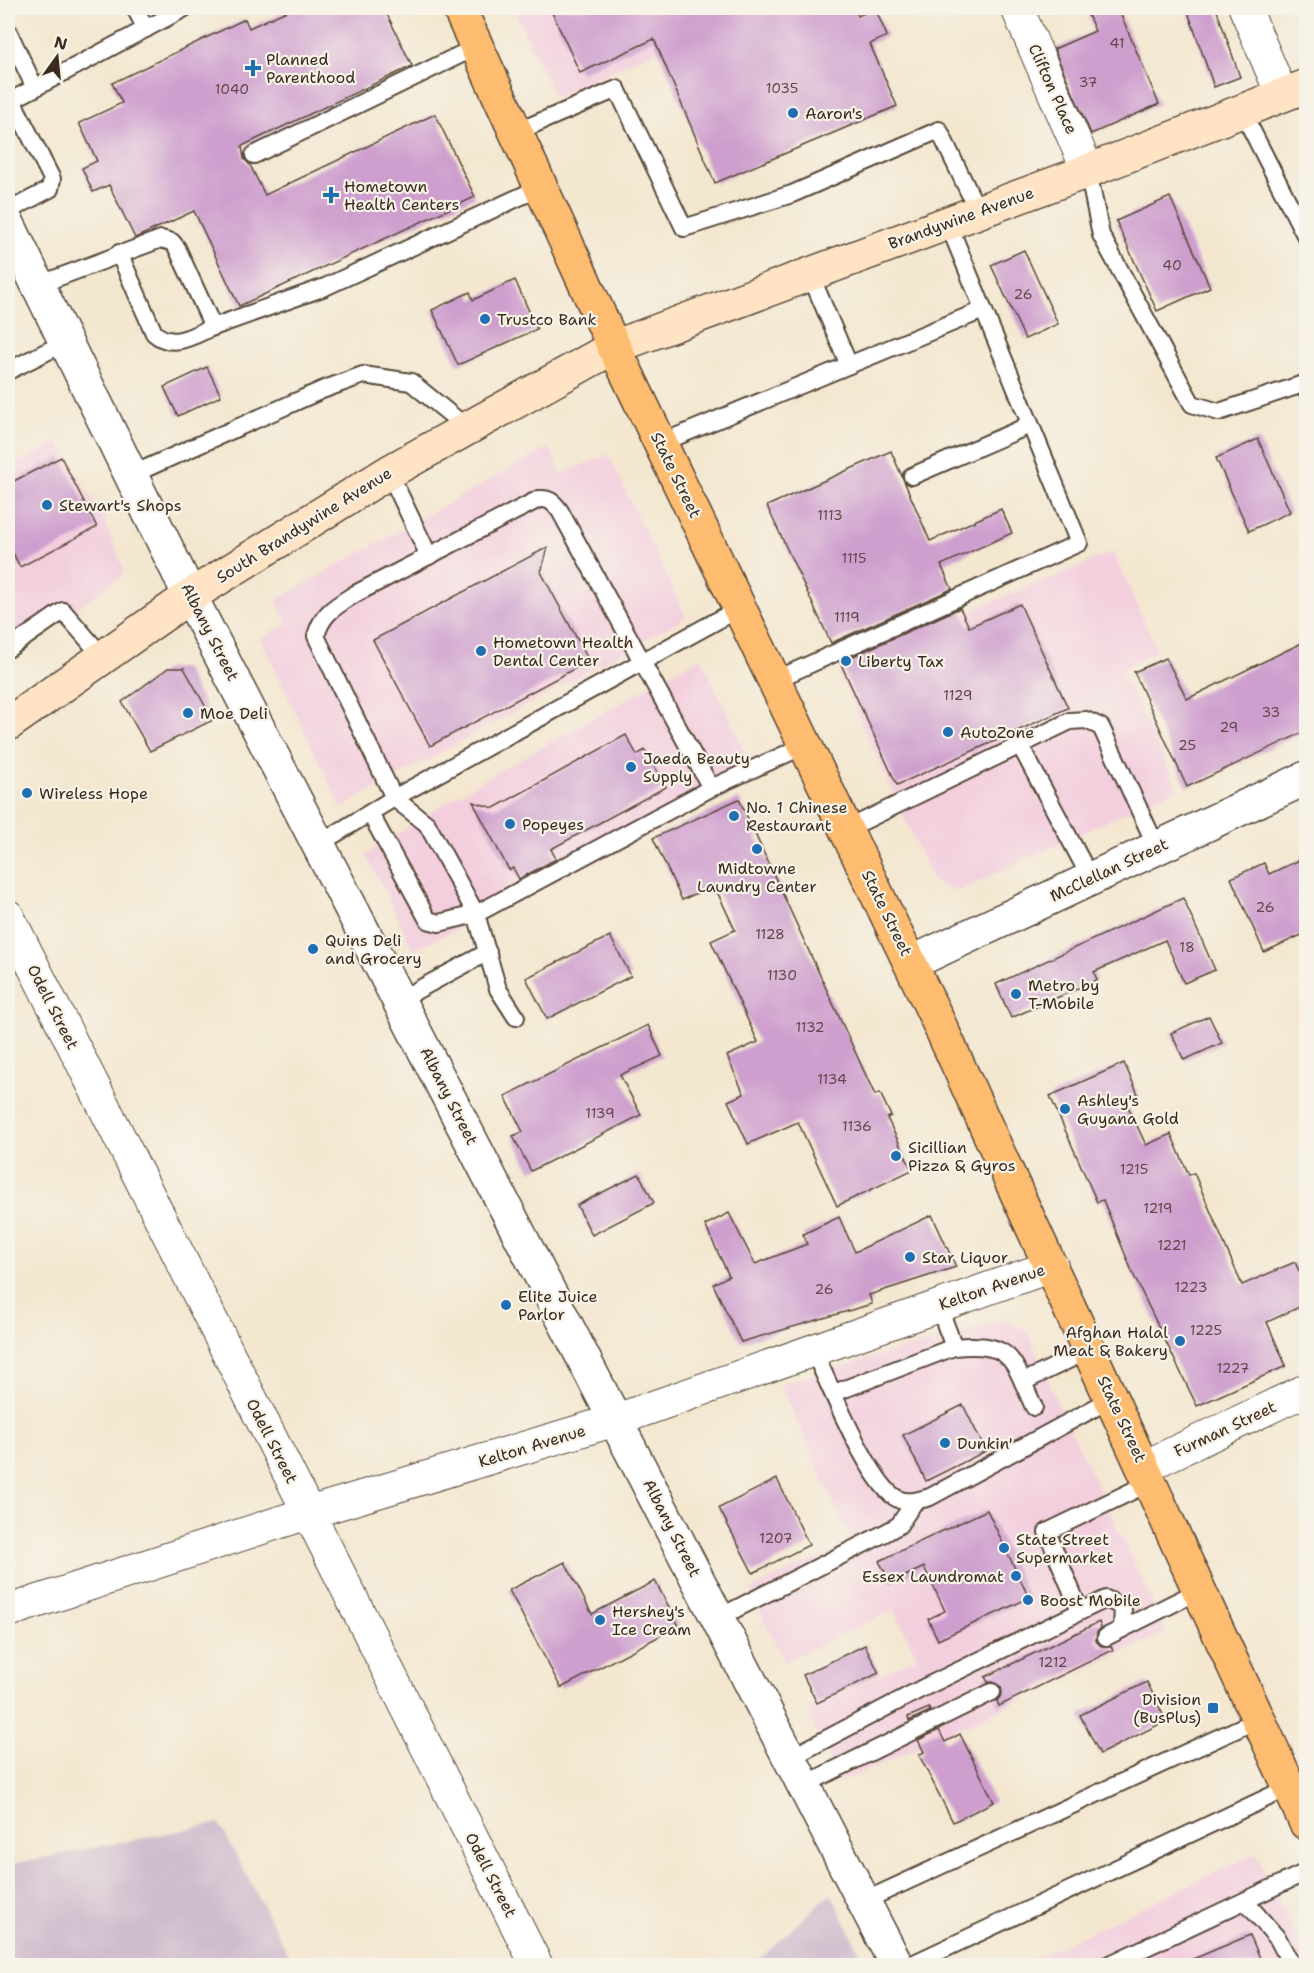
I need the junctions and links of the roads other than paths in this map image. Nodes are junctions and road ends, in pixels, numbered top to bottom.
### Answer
1 (135, 8) edge
2 (185, 8) edge
3 (459, 8) edge
4 (1017, 8) edge
5 (1245, 8) edge
6 (146, 29) junction
7 (8, 31) edge
8 (477, 47) junction
9 (35, 88) junction
10 (1294, 91) edge
11 (10, 101) edge
12 (1242, 111) junction
13 (516, 132) junction
14 (254, 155) dead end
15 (1088, 171) junction
16 (541, 187) junction
17 (8, 211) edge
18 (978, 211) junction
19 (948, 223) junction
20 (8, 224) edge
21 (1306, 237) edge
22 (119, 253) junction
23 (810, 274) junction
24 (38, 285) junction
25 (983, 310) junction
26 (213, 327) junction
27 (66, 342) junction
28 (614, 347) junction
29 (849, 365) junction
30 (8, 371) edge
31 (1306, 383) edge
32 (1030, 425) junction
33 (467, 428) junction
34 (661, 443) junction
35 (389, 472) junction
36 (131, 475) junction
37 (912, 476) dead end
38 (429, 556) junction
39 (190, 596) junction
40 (740, 608) junction
41 (8, 648) edge
42 (102, 656) junction
43 (643, 662) junction
44 (775, 680) junction
45 (8, 724) edge
46 (806, 745) junction
47 (1020, 745) junction
48 (1306, 778) edge
49 (711, 788) junction
50 (394, 798) junction
51 (370, 813) junction
52 (847, 829) junction
53 (319, 844) junction
54 (1157, 848) junction
55 (1091, 879) junction
56 (476, 914) junction
57 (8, 916) edge
58 (488, 952) junction
59 (911, 963) junction
60 (399, 1000) junction
61 (516, 1017) dead end
62 (1052, 1266) junction
63 (938, 1305) junction
64 (954, 1347) junction
65 (1090, 1349) junction
66 (813, 1350) junction
67 (1023, 1382) junction
68 (1306, 1390) edge
69 (834, 1394) junction
70 (1113, 1398) junction
71 (1034, 1407) dead end
72 (616, 1420) junction
73 (1148, 1475) junction
74 (915, 1501) junction
75 (308, 1513) junction
76 (1200, 1590) junction
77 (8, 1611) edge
78 (1080, 1611) junction
79 (718, 1618) junction
80 (1122, 1629) junction
81 (1106, 1637) dead end
82 (993, 1692) dead end
83 (1259, 1719) junction
84 (797, 1771) junction
85 (1290, 1787) junction
86 (1306, 1823) edge
87 (1306, 1872) edge
88 (864, 1901) junction
89 (1245, 1901) junction
90 (537, 1965) edge
91 (897, 1965) edge
92 (908, 1965) edge
93 (1106, 1965) edge
94 (1292, 1965) edge

1 - 6 lane
2 - 6 lane
3 - 8 main road, State Street
4 - 15 street, Clifton Place
5 - 10 street
6 - 9 lane
7 - 9 lane
8 - 13 main road, State Street
8 - 14 lane
9 - 11 lane
10 - 12 main road, Brandywine Avenue
11 - 17 lane
12 - 15 main road, Brandywine Avenue
12 - 21 lane
13 - 16 main road, State Street
13 - 18 lane
15 - 18 main road, Brandywine Avenue
15 - 31 lane
16 - 26 lane
16 - 28 main road, State Street
18 - 19 main road, Brandywine Avenue
19 - 23 main road, Brandywine Avenue
19 - 25 lane
20 - 24 street, Albany Street
22 - 24 lane
22 - 26 lane
22 - 26 lane
23 - 28 main road, Brandywine Avenue
23 - 29 lane
24 - 27 street, Albany Street
25 - 29 lane
25 - 32 lane
27 - 30 lane
27 - 36 street, Albany Street
28 - 33 main road, South Brandywine Avenue
28 - 34 main road, State Street
29 - 34 lane
32 - 37 lane
32 - 44 lane
33 - 35 main road, South Brandywine Avenue
33 - 36 lane
34 - 40 main road, State Street
35 - 38 lane
35 - 39 main road, South Brandywine Avenue
36 - 39 street, Albany Street
38 - 43 lane
38 - 50 lane
39 - 42 main road, South Brandywine Avenue
39 - 53 street, Albany Street
40 - 43 lane
40 - 44 main road, State Street
41 - 42 lane
42 - 45 main road, South Brandywine Avenue
43 - 49 lane
43 - 50 lane
44 - 46 main road, State Street
46 - 49 lane
46 - 52 main road, State Street
47 - 52 lane
47 - 54 lane
47 - 55 lane
48 - 54 street, McClellan Street
49 - 56 lane
50 - 51 lane
50 - 56 lane
51 - 53 lane
51 - 56 lane
52 - 59 main road, State Street
53 - 60 street, Albany Street
54 - 55 street, McClellan Street
55 - 59 street, McClellan Street
56 - 58 lane
57 - 75 street, Odell Street
58 - 60 lane
58 - 61 lane
59 - 62 main road, State Street
60 - 72 street, Albany Street
62 - 63 street, Kelton Avenue
62 - 65 main road, State Street
63 - 64 lane
63 - 66 street, Kelton Avenue
64 - 67 lane
64 - 69 lane
65 - 67 lane
65 - 70 main road, State Street
66 - 69 lane
66 - 72 street, Kelton Avenue
67 - 71 lane
68 - 73 street, Furman Street
69 - 74 lane
70 - 73 main road, State Street
70 - 74 lane
72 - 75 street, Kelton Avenue
72 - 79 street, Albany Street
73 - 76 main road, State Street
73 - 78 lane
74 - 79 lane
75 - 77 street, Kelton Avenue
75 - 90 street, Odell Street
76 - 80 lane
76 - 83 main road, State Street
78 - 80 lane
78 - 84 lane
79 - 84 street, Albany Street
80 - 81 lane
82 - 84 lane
83 - 85 main road, State Street
83 - 88 lane
84 - 88 street, Albany Street
85 - 86 main road, State Street
85 - 92 lane
87 - 89 lane
88 - 91 street, Albany Street
89 - 93 lane
89 - 94 lane

